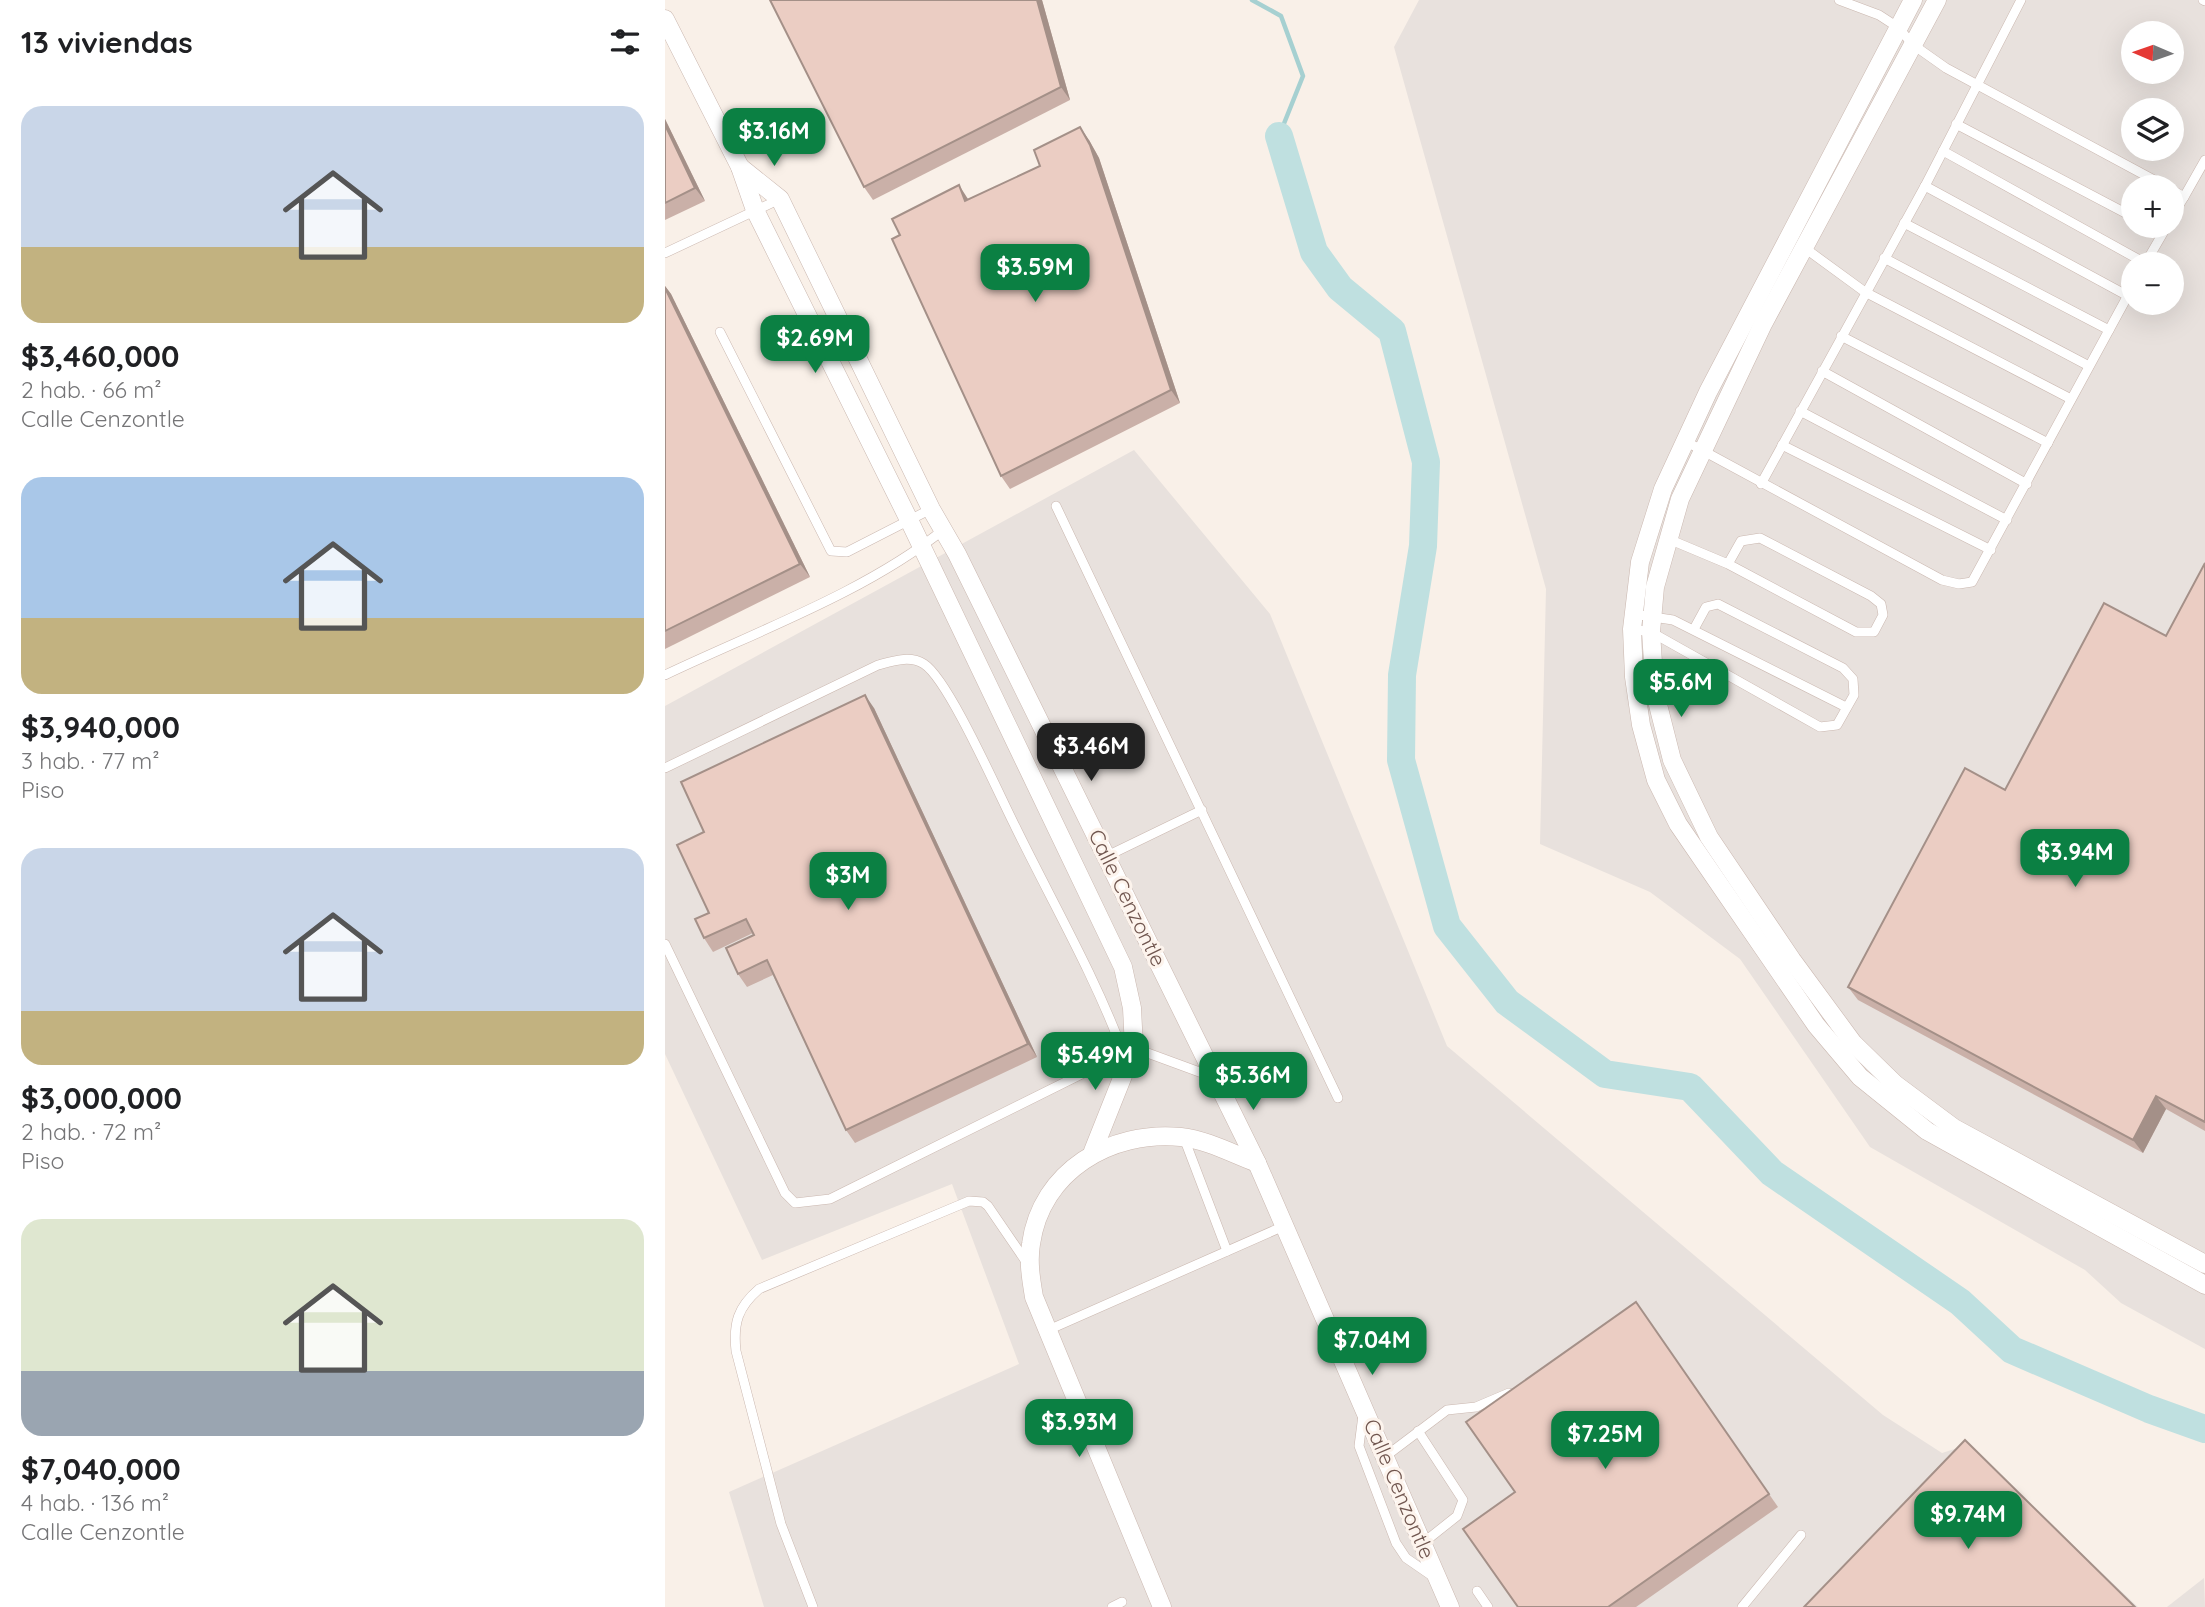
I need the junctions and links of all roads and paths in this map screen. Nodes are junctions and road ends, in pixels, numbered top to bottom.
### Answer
1 (1839, 0) edge
2 (1913, 0) edge
3 (1937, 0) edge
4 (2021, 0) edge
5 (665, 19) edge
6 (1899, 28) junction
7 (1912, 44) junction
8 (1975, 85) junction
9 (1956, 124) junction
10 (1943, 151) junction
11 (2205, 160) edge
12 (740, 167) junction
13 (2145, 175) edge
14 (1925, 186) junction
15 (2184, 197) edge
16 (780, 199) junction
17 (755, 210) junction
18 (2121, 211) edge
19 (1904, 223) junction
20 (1789, 237) junction
21 (1804, 248) junction
22 (2124, 252) edge
23 (665, 253) edge
24 (1884, 258) junction
25 (1865, 292) junction
26 (2121, 292) edge
27 (2121, 309) edge
28 (2109, 330) junction
29 (720, 332) dead end
30 (1841, 336) junction
31 (2089, 366) junction
32 (1822, 371) junction
33 (2071, 399) junction
34 (1800, 411) junction
35 (1685, 441) junction
36 (2048, 443) junction
37 (1781, 445) junction
38 (1702, 452) junction
39 (1761, 484) junction
40 (2027, 484) junction
41 (1056, 506) dead end
42 (931, 509) junction
43 (2007, 520) junction
44 (909, 522) junction
45 (943, 530) junction
46 (1648, 531) junction
47 (1667, 538) junction
48 (920, 549) junction
49 (1991, 550) junction
50 (1728, 564) junction
51 (1642, 623) junction
52 (1694, 629) junction
53 (665, 675) edge
54 (1846, 707) junction
55 (665, 768) edge
56 (1202, 810) junction
57 (1107, 856) junction
58 (665, 944) edge
59 (1129, 1050) junction
60 (1215, 1077) junction
61 (1338, 1098) dead end
62 (1184, 1137) junction
63 (1093, 1151) junction
64 (1257, 1163) junction
65 (1283, 1226) junction
66 (1227, 1251) junction
67 (2205, 1264) edge
68 (1029, 1267) junction
69 (2205, 1285) edge
70 (1046, 1331) junction
71 (1516, 1388) edge
72 (1364, 1408) junction
73 (1418, 1431) junction
74 (1385, 1456) junction
75 (1801, 1535) dead end
76 (1423, 1544) junction
77 (1439, 1581) junction
78 (1478, 1591) dead end
79 (1122, 1602) dead end
80 (813, 1607) edge
81 (1112, 1607) edge
82 (1162, 1607) edge
83 (1450, 1607) edge
84 (1488, 1607) edge
85 (1742, 1607) edge

1 - 6 lane
2 - 6 street
3 - 7 street
4 - 8 lane
5 - 12 street, Calle Cenzontle
6 - 7 lane
6 - 20 street
7 - 8 lane
7 - 21 street
8 - 9 lane
8 - 13 lane
9 - 10 lane
9 - 18 lane
10 - 14 lane
10 - 22 lane
11 - 15 lane
12 - 16 street
12 - 17 street, Calle Cenzontle
14 - 19 lane
14 - 26 lane
16 - 17 lane
16 - 42 street, Calle Cenzontle
17 - 23 lane
17 - 44 street, Calle Cenzontle
19 - 24 lane
19 - 28 lane
20 - 21 lane
20 - 35 street
21 - 25 lane
21 - 38 street
24 - 25 lane
24 - 31 lane
25 - 30 lane
25 - 33 lane
27 - 28 lane
28 - 31 lane
29 - 44 lane
30 - 32 lane
30 - 36 lane
31 - 33 lane
32 - 34 lane
32 - 40 lane
33 - 36 lane
34 - 37 lane
34 - 43 lane
35 - 38 lane
35 - 46 street
36 - 40 lane
37 - 39 lane
37 - 49 lane
38 - 39 lane
38 - 47 street
39 - 49 lane
40 - 43 lane
41 - 56 lane
42 - 44 lane
42 - 45 street, Calle Cenzontle
43 - 49 lane
44 - 48 street, Calle Cenzontle
45 - 48 lane
45 - 57 street, Calle Cenzontle
46 - 47 lane
46 - 51 street
47 - 50 lane
47 - 51 street
48 - 53 lane
48 - 59 street, Calle Cenzontle
50 - 50 lane
51 - 52 lane
51 - 54 lane
51 - 67 street
51 - 69 street
52 - 54 lane
52 - 54 lane
55 - 59 lane
56 - 57 lane
56 - 61 lane
57 - 60 street, Calle Cenzontle
58 - 59 lane
59 - 60 lane
59 - 63 street, Calle Cenzontle
60 - 64 street, Calle Cenzontle
62 - 63 street
62 - 64 street
62 - 66 lane
63 - 68 street
64 - 65 street, Calle Cenzontle
65 - 66 lane
65 - 72 street, Calle Cenzontle
66 - 70 lane
68 - 70 street
68 - 80 lane
70 - 82 street
71 - 73 lane
72 - 74 street, Calle Cenzontle
72 - 77 lane
73 - 74 lane
73 - 76 lane
74 - 76 street, Calle Cenzontle
75 - 85 lane
76 - 77 street, Calle Cenzontle
77 - 83 street, Calle Cenzontle
78 - 84 lane
79 - 81 lane

